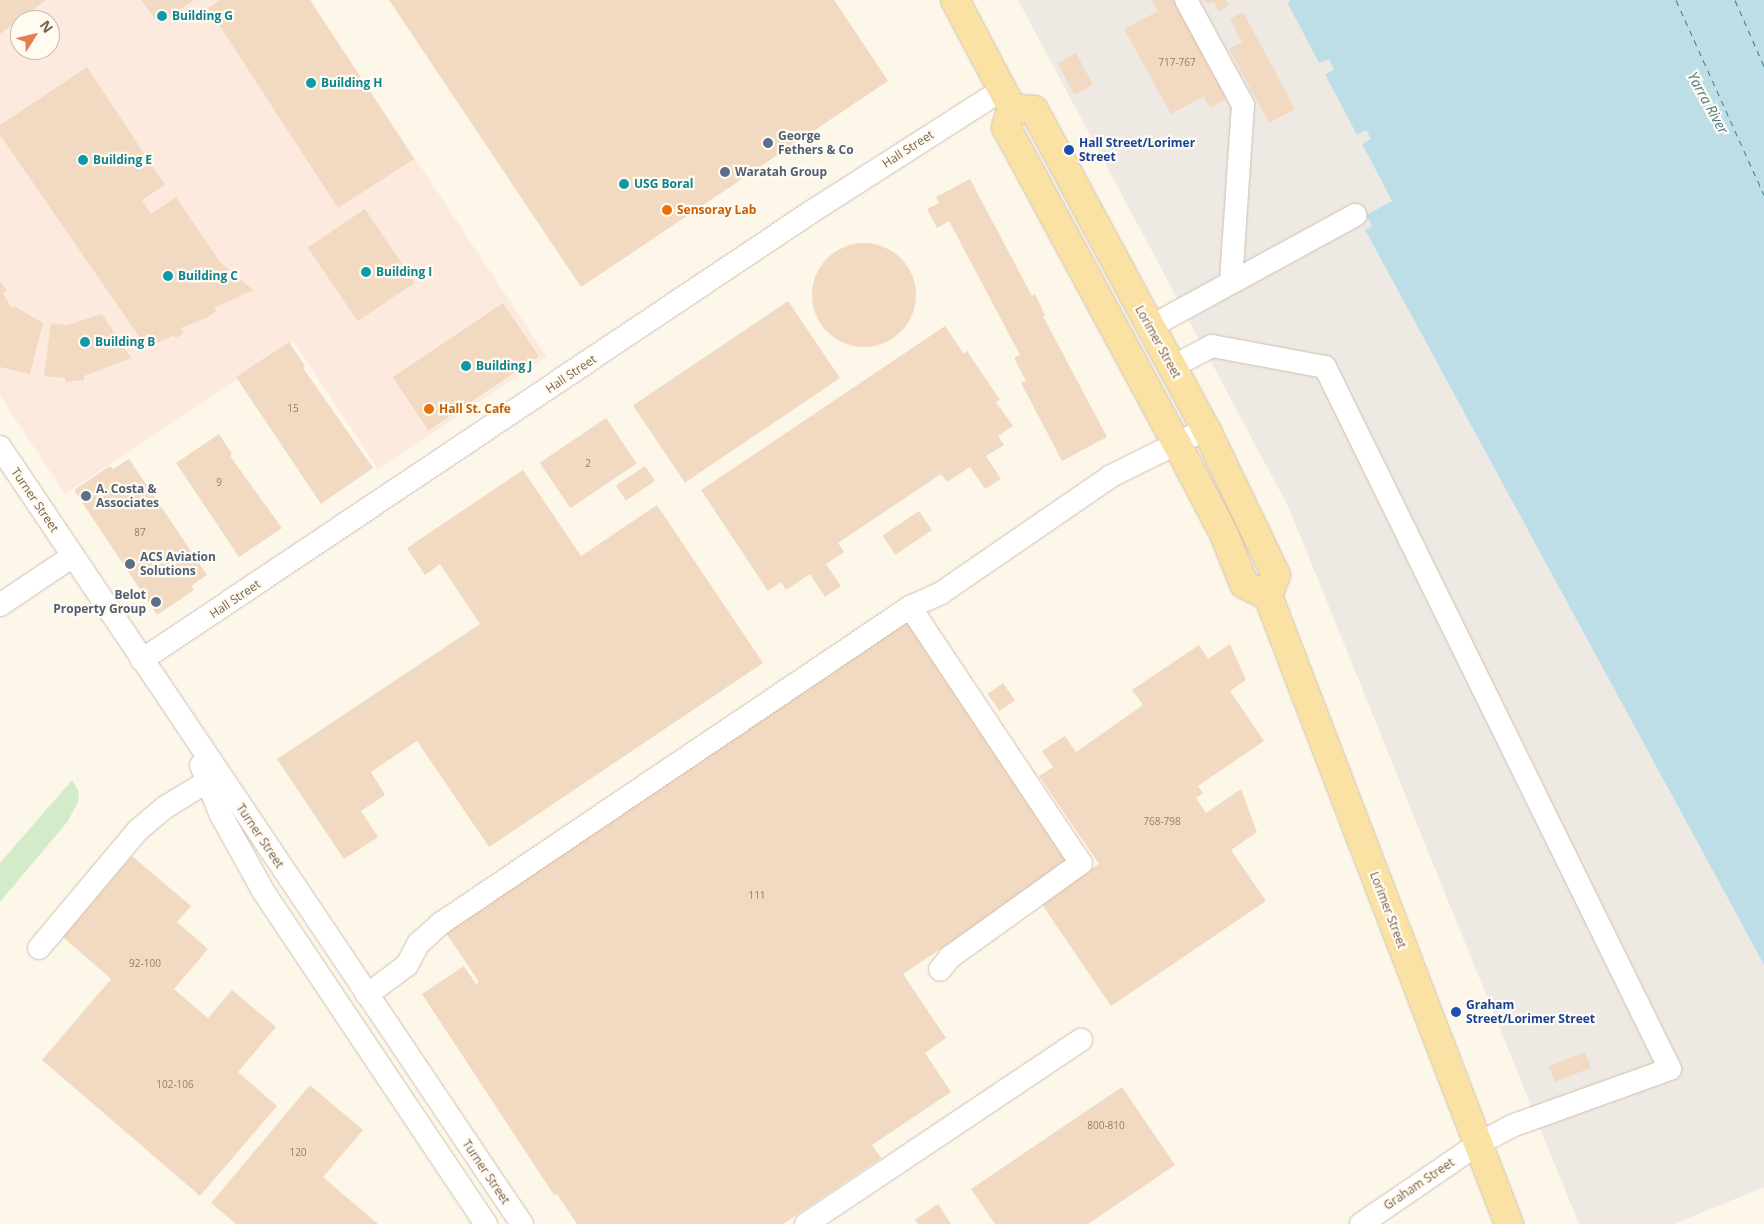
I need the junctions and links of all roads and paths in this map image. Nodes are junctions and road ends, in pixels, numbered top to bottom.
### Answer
1 (955, 0) edge
2 (1186, 0) edge
3 (1007, 99) junction
4 (1355, 215) dead end
5 (1231, 282) junction
6 (1150, 327) junction
7 (1172, 367) junction
8 (1206, 429) junction
9 (1177, 444) junction
10 (0, 448) edge
11 (73, 556) junction
12 (1268, 596) junction
13 (0, 604) edge
14 (910, 607) junction
15 (142, 660) junction
16 (188, 728) junction
17 (208, 781) junction
18 (39, 948) dead end
19 (940, 970) dead end
20 (367, 995) junction
21 (1081, 1040) dead end
22 (1478, 1144) junction
23 (486, 1224) edge
24 (522, 1224) edge
25 (806, 1224) edge
26 (1361, 1224) edge
27 (1509, 1224) edge

1 - 3 main road
2 - 5 street
3 - 6 main road, Lorimer Street
3 - 9 main road
3 - 15 street, Hall Street
4 - 5 street
5 - 6 street
6 - 7 main road, Lorimer Street
7 - 8 main road, Lorimer Street
7 - 22 street, Graham Street
8 - 9 street
8 - 12 main road, Lorimer Street
9 - 12 main road
9 - 14 street
10 - 11 street, Turner Street
11 - 13 street
11 - 15 street, Turner Street
12 - 22 main road, Lorimer Street
14 - 19 street
14 - 20 street
15 - 16 street, Turner Street
16 - 17 street
16 - 20 street, Turner Street
17 - 18 street
17 - 23 street
20 - 24 street, Turner Street
21 - 25 street
22 - 26 street, Graham Street
22 - 27 main road, Lorimer Street

